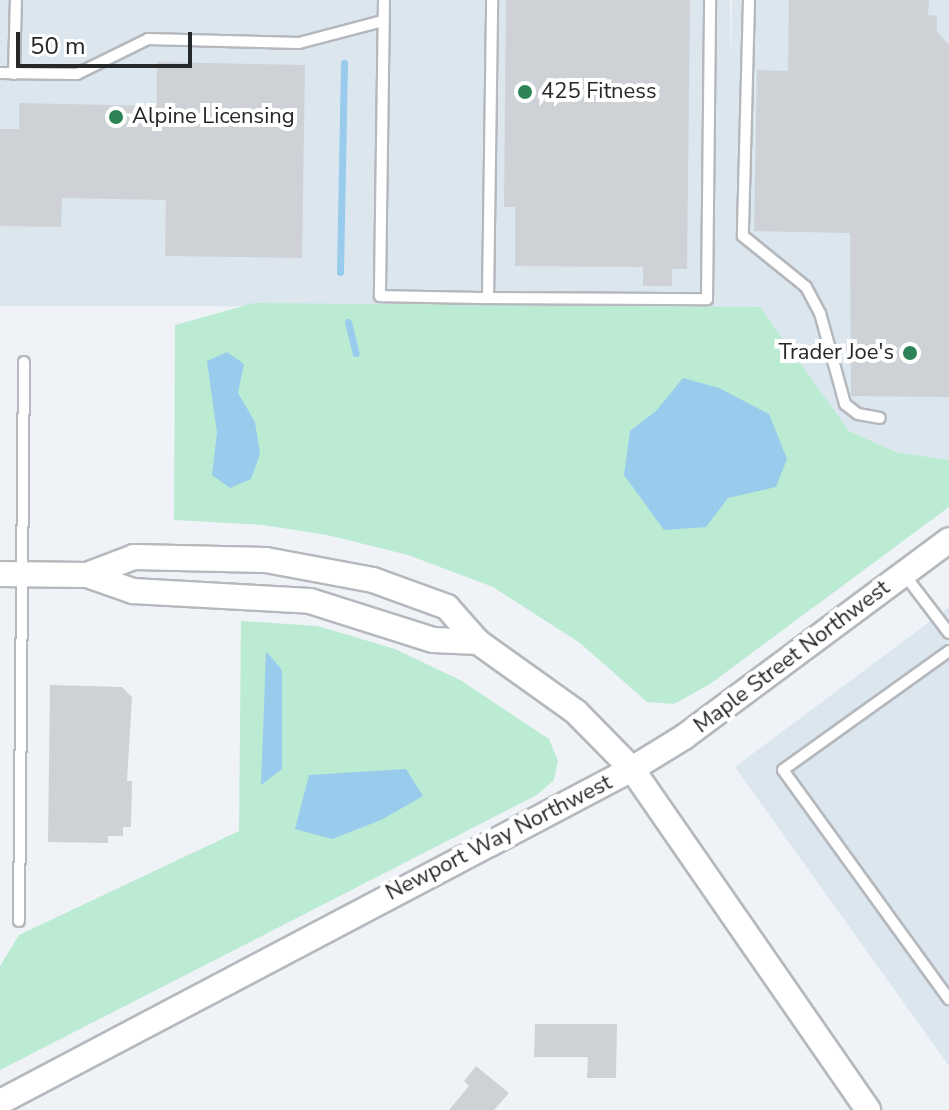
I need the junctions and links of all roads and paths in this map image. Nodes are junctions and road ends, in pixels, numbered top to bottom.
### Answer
1 (16, 0) edge
2 (384, 0) edge
3 (492, 0) edge
4 (710, 0) edge
5 (749, 0) edge
6 (383, 21) junction
7 (0, 73) edge
8 (14, 74) junction
9 (488, 298) junction
10 (24, 362) dead end
11 (880, 418) dead end
12 (949, 540) edge
13 (10, 574) edge
14 (904, 574) junction
15 (87, 575) junction
16 (949, 633) edge
17 (478, 642) junction
18 (949, 651) edge
19 (632, 769) junction
20 (19, 921) dead end
21 (949, 999) edge
22 (0, 1102) edge
23 (868, 1110) edge

1 - 8 lane
2 - 6 lane
3 - 9 lane
4 - 9 lane
5 - 11 lane
6 - 8 lane
6 - 9 lane
7 - 8 lane
10 - 13 lane
12 - 14 street, Maple Street Northwest
13 - 15 street
13 - 20 lane
14 - 16 lane
14 - 19 street, Maple Street Northwest
15 - 17 street
15 - 17 street
17 - 19 street
18 - 21 lane
19 - 22 street, Newport Way Northwest
19 - 23 street, Newport Way Northwest

